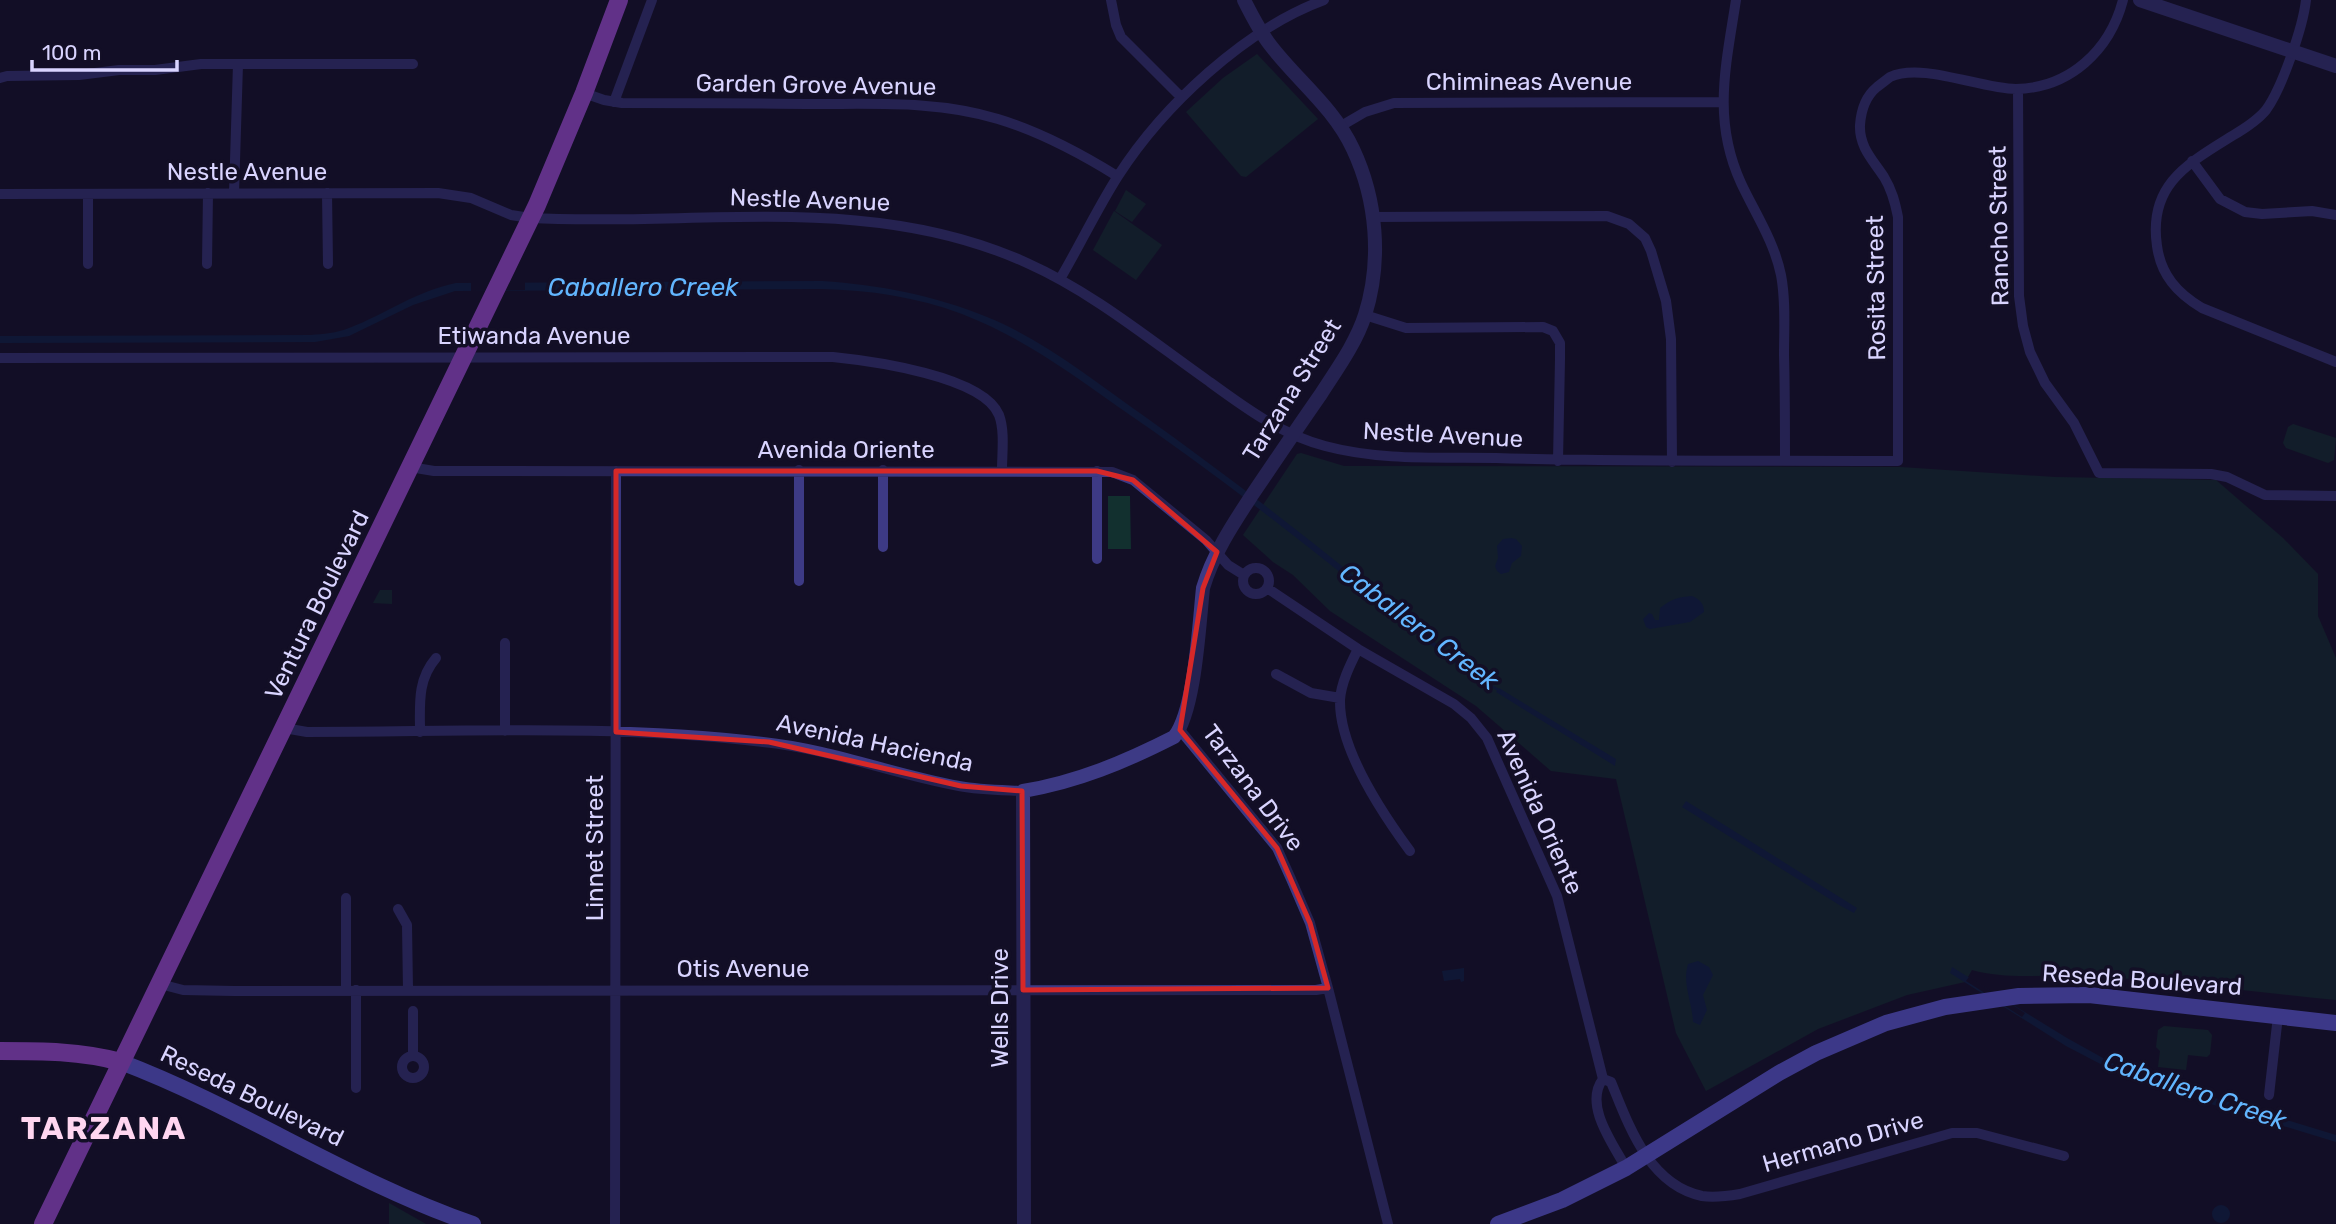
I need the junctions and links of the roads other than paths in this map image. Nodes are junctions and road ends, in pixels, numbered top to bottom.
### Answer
1 (619, 0) edge
2 (652, 0) edge
3 (1111, 0) edge
4 (1244, 0) edge
5 (1324, 0) edge
6 (1737, 0) edge
7 (2123, 0) edge
8 (2140, 0) edge
9 (2306, 0) edge
10 (1261, 33) junction
11 (2292, 50) junction
12 (238, 64) junction
13 (413, 64) dead end
14 (2336, 66) edge
15 (0, 78) edge
16 (2018, 89) junction
17 (584, 93) junction
18 (1181, 97) junction
19 (614, 102) junction
20 (1722, 102) junction
21 (1340, 126) junction
22 (2192, 161) junction
23 (1118, 176) junction
24 (208, 193) junction
25 (234, 193) junction
26 (327, 193) junction
27 (0, 194) edge
28 (88, 194) junction
29 (2336, 215) edge
30 (1373, 217) junction
31 (530, 218) junction
32 (88, 264) dead end
33 (207, 264) dead end
34 (328, 264) dead end
35 (1060, 279) junction
36 (1365, 315) junction
37 (463, 357) junction
38 (0, 358) edge
39 (2336, 362) edge
40 (1293, 436) junction
41 (1558, 461) junction
42 (1785, 461) junction
43 (1898, 461) joint
44 (1672, 462) junction
45 (410, 467) junction
46 (799, 470) junction
47 (883, 470) junction
48 (1002, 470) junction
49 (616, 471) junction
50 (1097, 471) junction
51 (2336, 496) edge
52 (1246, 505) joint
53 (883, 547) dead end
54 (799, 550) junction
55 (811, 550) dead end
56 (1217, 552) junction
57 (1097, 559) dead end
58 (1244, 575) junction
59 (799, 581) dead end
60 (1266, 588) junction
61 (505, 643) dead end
62 (1358, 649) junction
63 (436, 658) dead end
64 (1276, 674) dead end
65 (1340, 698) junction
66 (284, 728) junction
67 (1180, 730) junction
68 (505, 731) junction
69 (420, 732) junction
70 (616, 732) junction
71 (1023, 791) junction
72 (1410, 851) dead end
73 (346, 898) dead end
74 (398, 909) dead end
75 (160, 984) junction
76 (1328, 988) junction
77 (351, 990) junction
78 (408, 990) junction
79 (1023, 990) junction
80 (616, 991) junction
81 (413, 1011) dead end
82 (2277, 1016) junction
83 (2336, 1023) edge
84 (0, 1051) edge
85 (413, 1056) dead end
86 (121, 1062) junction
87 (1603, 1079) junction
88 (356, 1088) dead end
89 (2269, 1095) dead end
90 (1646, 1156) junction
91 (2064, 1156) dead end
92 (1626, 1168) junction
93 (465, 1223) edge
94 (43, 1224) edge
95 (615, 1224) edge
96 (1024, 1224) edge
97 (1388, 1224) edge
98 (1498, 1224) edge

1 - 17 main road, Ventura Boulevard
2 - 19 street
3 - 18 street
4 - 10 street, Tarzana Street
5 - 10 street
6 - 20 street
7 - 16 street, Rosita Street
8 - 11 street
9 - 11 street
10 - 18 street
10 - 21 street, Tarzana Street
11 - 14 street
11 - 22 street
12 - 13 street
12 - 15 street
12 - 25 street
16 - 43 street, Rosita Street
16 - 51 street, Rancho Street
17 - 19 street, Garden Grove Avenue
17 - 31 main road, Ventura Boulevard
18 - 23 street
19 - 23 street, Garden Grove Avenue
20 - 21 street, Chimineas Avenue
20 - 42 street
21 - 30 street, Tarzana Street
22 - 29 street
22 - 39 street
23 - 35 street
24 - 25 street, Nestle Avenue
24 - 28 street, Nestle Avenue
24 - 33 street
25 - 26 street, Nestle Avenue
26 - 31 street, Nestle Avenue
26 - 34 street
27 - 28 street, Nestle Avenue
28 - 32 street
30 - 36 street, Tarzana Street
30 - 44 street
31 - 35 street, Nestle Avenue
31 - 37 main road, Ventura Boulevard
35 - 40 street, Nestle Avenue
36 - 40 street, Tarzana Street
36 - 41 street
37 - 38 street, Etiwanda Avenue
37 - 45 main road, Ventura Boulevard
37 - 48 street, Etiwanda Avenue
40 - 41 street, Nestle Avenue
40 - 52 street, Tarzana Street
41 - 44 street, Nestle Avenue
42 - 43 street, Nestle Avenue
42 - 44 street, Nestle Avenue
45 - 49 street, Avenida Oriente
45 - 66 main road, Ventura Boulevard
46 - 47 street, Avenida Oriente
46 - 49 street, Avenida Oriente
46 - 54 street
47 - 48 street, Avenida Oriente
47 - 53 street
48 - 50 street, Avenida Oriente
49 - 70 street, Linnet Street
50 - 56 street, Avenida Oriente
50 - 57 street
52 - 56 street, Tarzana Drive
54 - 55 street
54 - 59 street
56 - 58 street, Avenida Oriente
56 - 67 street, Tarzana Drive
58 - 60 street, Avenida Oriente
58 - 60 street, Avenida Oriente
60 - 62 street, Avenida Oriente
61 - 68 street
62 - 65 street
62 - 87 street, Avenida Oriente
63 - 69 street
64 - 65 street
65 - 72 street
66 - 69 street, Avenida Hacienda
66 - 75 main road, Ventura Boulevard
67 - 71 street, Avenida Hacienda
67 - 76 street, Tarzana Drive
68 - 69 street, Avenida Hacienda
68 - 70 street, Avenida Hacienda
70 - 71 street, Avenida Hacienda
70 - 80 street, Linnet Street
71 - 79 street, Wells Drive
73 - 77 street
74 - 78 street
75 - 77 street, Otis Avenue
75 - 86 main road, Ventura Boulevard
76 - 79 street, Otis Avenue
76 - 97 street, Tarzana Drive
77 - 78 street, Otis Avenue
77 - 88 street
78 - 80 street, Otis Avenue
79 - 80 street, Otis Avenue
79 - 96 street, Wells Drive
80 - 95 street, Linnet Street
81 - 85 street
82 - 83 main road, Reseda Boulevard
82 - 89 street
82 - 90 main road, Reseda Boulevard
84 - 86 main road, Reseda Boulevard
86 - 93 main road, Reseda Boulevard
86 - 94 main road, Ventura Boulevard
87 - 90 street, Avenida Oriente
87 - 92 street, Avenida Oriente
90 - 91 street, Hermano Drive
90 - 92 main road, Reseda Boulevard
92 - 98 main road, Reseda Boulevard

